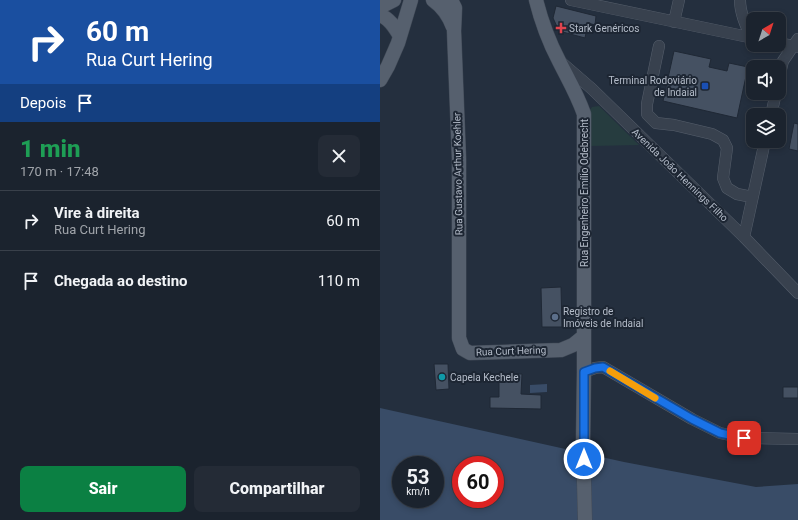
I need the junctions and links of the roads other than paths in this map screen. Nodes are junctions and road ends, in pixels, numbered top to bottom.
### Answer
1 (394, 0) edge
2 (411, 0) edge
3 (433, 0) edge
4 (536, 0) edge
5 (572, 0) edge
6 (679, 0) edge
7 (740, 0) edge
8 (455, 3) edge
9 (380, 6) edge
10 (380, 15) edge
11 (674, 22) junction
12 (746, 25) edge
13 (454, 31) junction
14 (400, 36) junction
15 (746, 37) edge
16 (786, 43) edge
17 (796, 44) edge
18 (659, 46) dead end
19 (558, 60) junction
20 (784, 60) edge
21 (380, 80) edge
22 (763, 148) edge
23 (752, 197) junction
24 (744, 237) junction
25 (798, 293) edge
26 (584, 336) junction
27 (463, 349) joint
28 (561, 350) junction
29 (584, 372) junction
30 (798, 439) edge
31 (584, 520) edge

1 - 9 main road
2 - 14 main road
3 - 13 main road
4 - 19 main road, Rua Engenheiro Emílio Odebrecht
5 - 11 street
6 - 11 street
7 - 12 street
8 - 13 main road, Rua Gustavo Arthur Koehler
10 - 14 main road
11 - 15 street
13 - 27 main road, Rua Gustavo Arthur Koehler
14 - 21 main road
16 - 17 street
17 - 20 street
18 - 23 street
19 - 24 street, Avenida João Hennings Filho
19 - 26 main road, Rua Engenheiro Emílio Odebrecht
22 - 23 street
23 - 24 street
24 - 25 street, Avenida João Hennings Filho
26 - 28 main road, Rua Curt Hering
26 - 29 main road, Rua Engenheiro Emílio Odebrecht
27 - 28 main road, Rua Curt Hering
28 - 29 main road, Rua Curt Hering
29 - 30 street
29 - 31 main road, Rua Engenheiro Emílio Odebrecht

